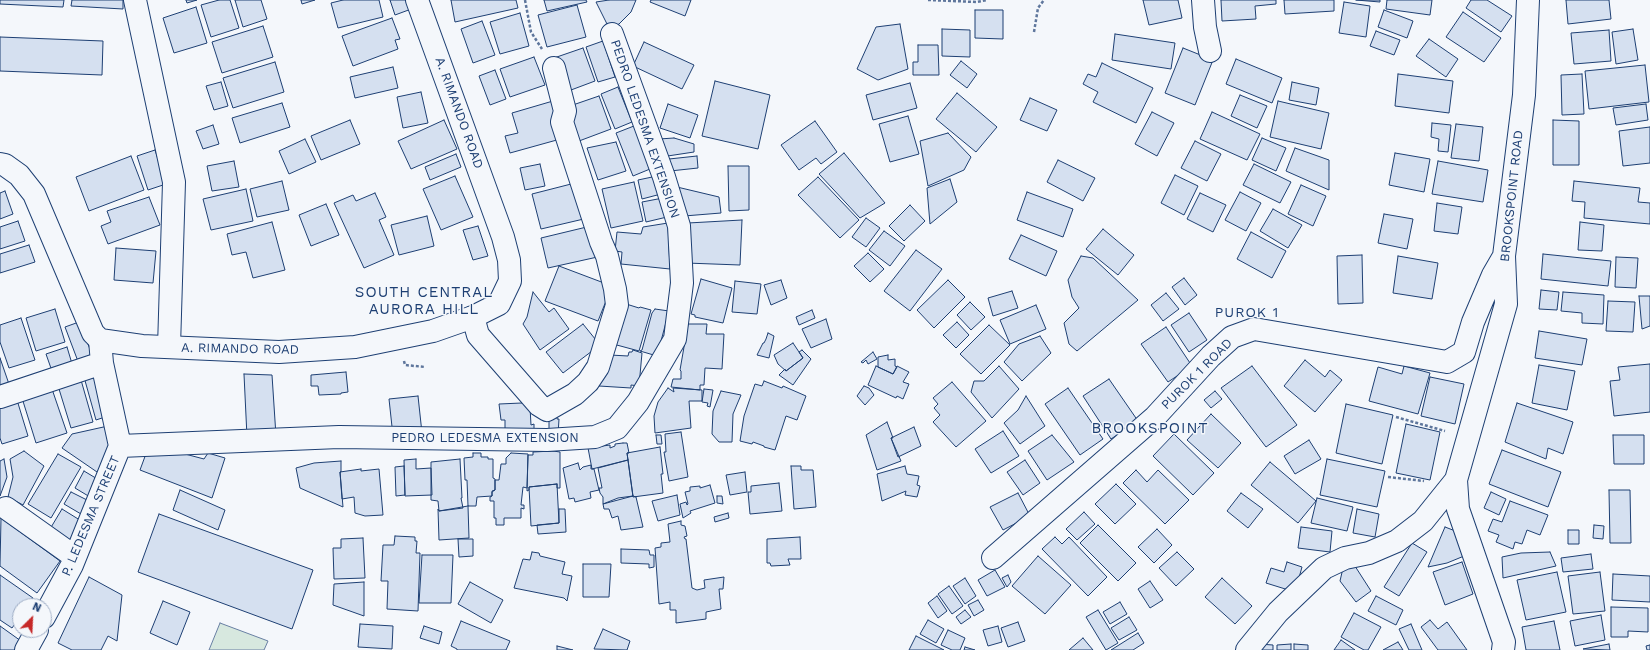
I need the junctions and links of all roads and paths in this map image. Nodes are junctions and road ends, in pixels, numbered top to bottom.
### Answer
1 (135, 0) edge
2 (418, 0) edge
3 (525, 0) edge
4 (928, 0) edge
5 (987, 0) edge
6 (1044, 0) edge
7 (1203, 0) edge
8 (1528, 0) edge
9 (1034, 32) dead end
10 (612, 34) dead end
11 (1210, 51) dead end
12 (554, 68) joint
13 (0, 164) edge
14 (1504, 256) junction
15 (473, 317) junction
16 (100, 340) junction
17 (169, 347) junction
18 (402, 354) dead end
19 (102, 363) junction
20 (425, 367) dead end
21 (0, 397) edge
22 (1396, 417) dead end
23 (1468, 438) junction
24 (120, 446) junction
25 (1388, 477) dead end
26 (1454, 483) junction
27 (6, 508) dead end
28 (75, 557) junction
29 (994, 558) dead end
30 (52, 602) edge
31 (33, 638) edge
32 (26, 650) edge
33 (1247, 650) edge
34 (1503, 650) edge

1 - 17 street
2 - 15 street, A. RIMANDO ROAD
3 - 12 path
4 - 5 path
6 - 9 path
7 - 11 street
8 - 14 street, BROOKSPOINT ROAD
10 - 24 street, PEDRO LEDESMA EXTENSION
12 - 15 street
13 - 16 street
14 - 23 street, BROOKSPOINT ROAD
14 - 29 street, PUROK 1 ROAD
15 - 17 street, A. RIMANDO ROAD
16 - 17 street, A. RIMANDO ROAD
16 - 19 street, P. LEDESMA STREET
18 - 20 path
19 - 21 street
19 - 24 street, P. LEDESMA STREET
22 - 23 path
23 - 26 street, BROOKSPOINT ROAD
24 - 28 street, P. LEDESMA STREET
25 - 26 path
26 - 33 street
26 - 34 street
27 - 28 street
28 - 30 street, P. LEDESMA STREET
31 - 32 street

